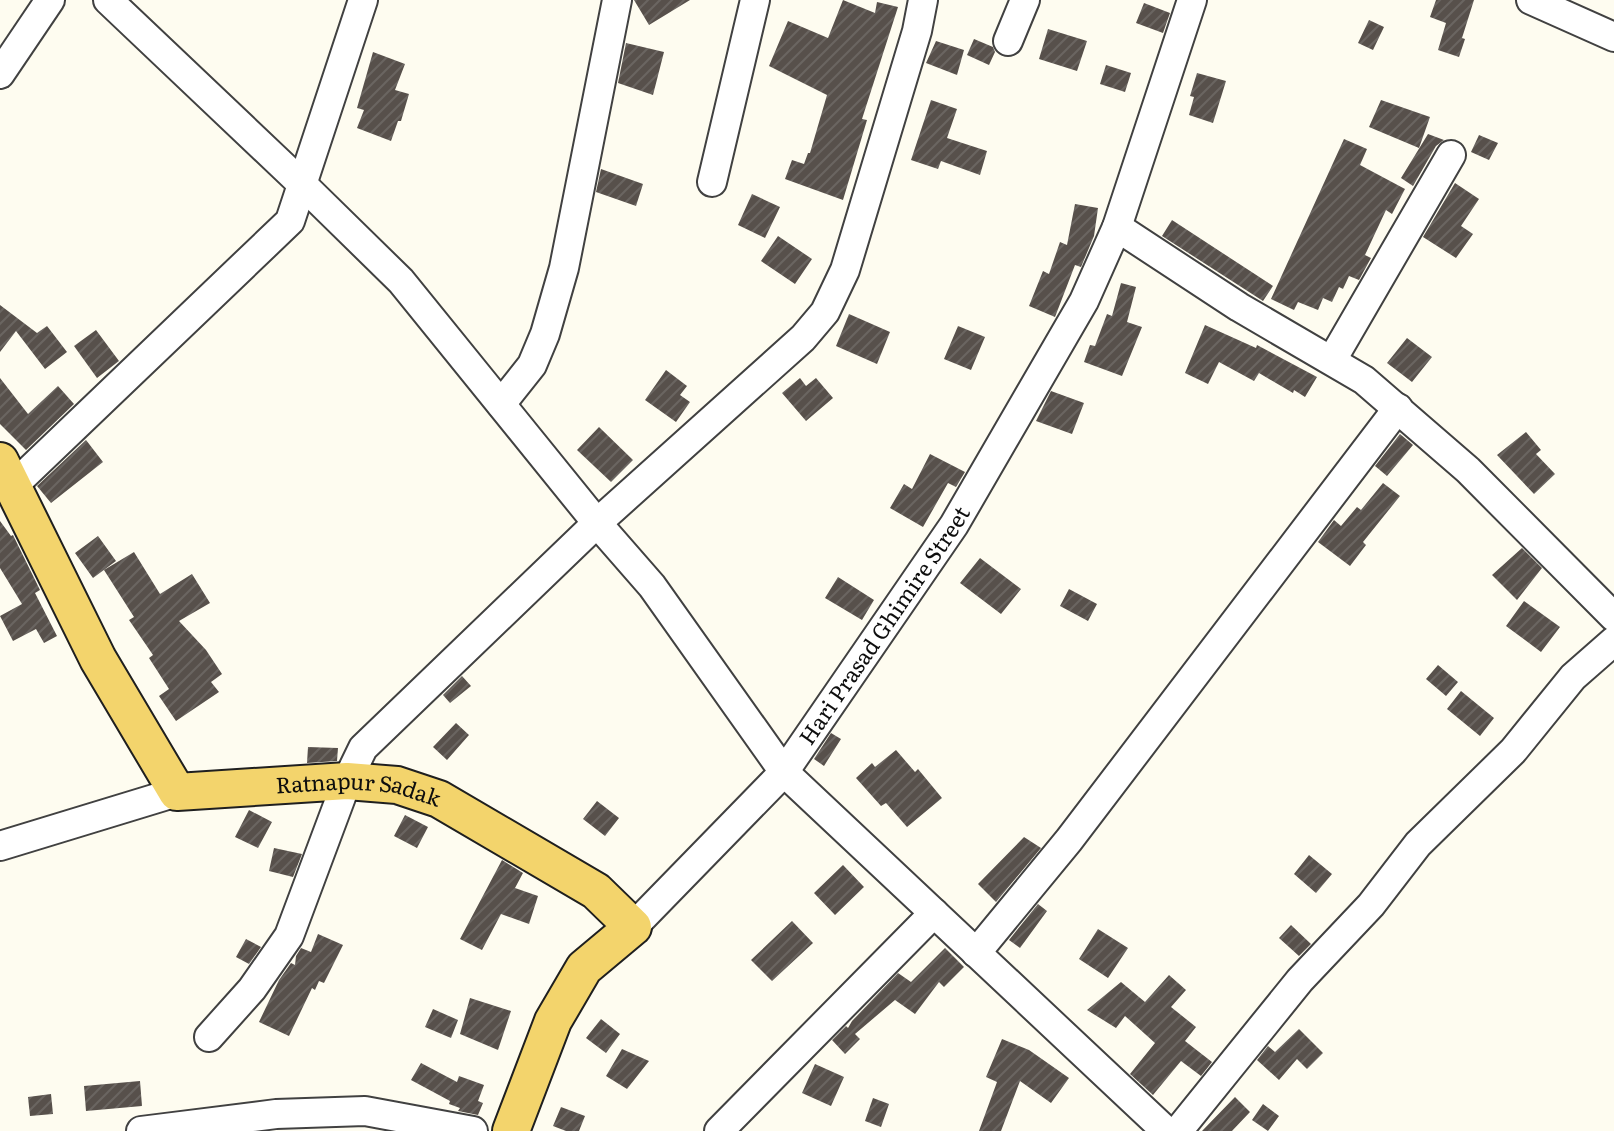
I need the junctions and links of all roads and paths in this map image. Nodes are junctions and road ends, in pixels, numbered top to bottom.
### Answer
1 (50, 0) edge
2 (108, 0) edge
3 (363, 0) edge
4 (617, 0) edge
5 (755, 0) edge
6 (923, 0) edge
7 (1025, 0) edge
8 (1192, 0) edge
9 (1531, 0) edge
10 (1614, 37) edge
11 (1008, 41) dead end
12 (0, 74) edge
13 (1451, 155) dead end
14 (712, 182) dead end
15 (303, 185) junction
16 (1117, 227) junction
17 (1332, 360) junction
18 (501, 404) junction
19 (1398, 408) junction
20 (7, 474) edge
21 (597, 523) junction
22 (1614, 617) edge
23 (1614, 641) edge
24 (784, 772) junction
25 (347, 781) junction
26 (177, 792) junction
27 (0, 846) edge
28 (934, 913) junction
29 (633, 927) junction
30 (976, 953) junction
31 (209, 1037) dead end
32 (141, 1131) edge
33 (473, 1131) edge
34 (511, 1131) edge
35 (719, 1131) edge
36 (1166, 1131) edge
37 (1178, 1131) edge

1 - 12 street
2 - 15 street
3 - 15 street
4 - 18 street
5 - 14 street
6 - 21 street
7 - 11 street
8 - 16 street, Hari Prasad Ghimire Street
9 - 10 street
13 - 17 street
15 - 18 street
15 - 20 street
16 - 17 street
16 - 24 street, Hari Prasad Ghimire Street
17 - 19 street
18 - 21 street
19 - 22 street
19 - 30 street
20 - 26 main road
21 - 24 street
21 - 25 street
23 - 37 street
24 - 28 street
24 - 29 street, Hari Prasad Ghimire Street
25 - 26 main road, Ratnapur Sadak
25 - 29 main road, Ratnapur Sadak
25 - 31 street
26 - 27 street
28 - 30 street
28 - 35 street
29 - 34 main road
30 - 36 street
32 - 33 street

